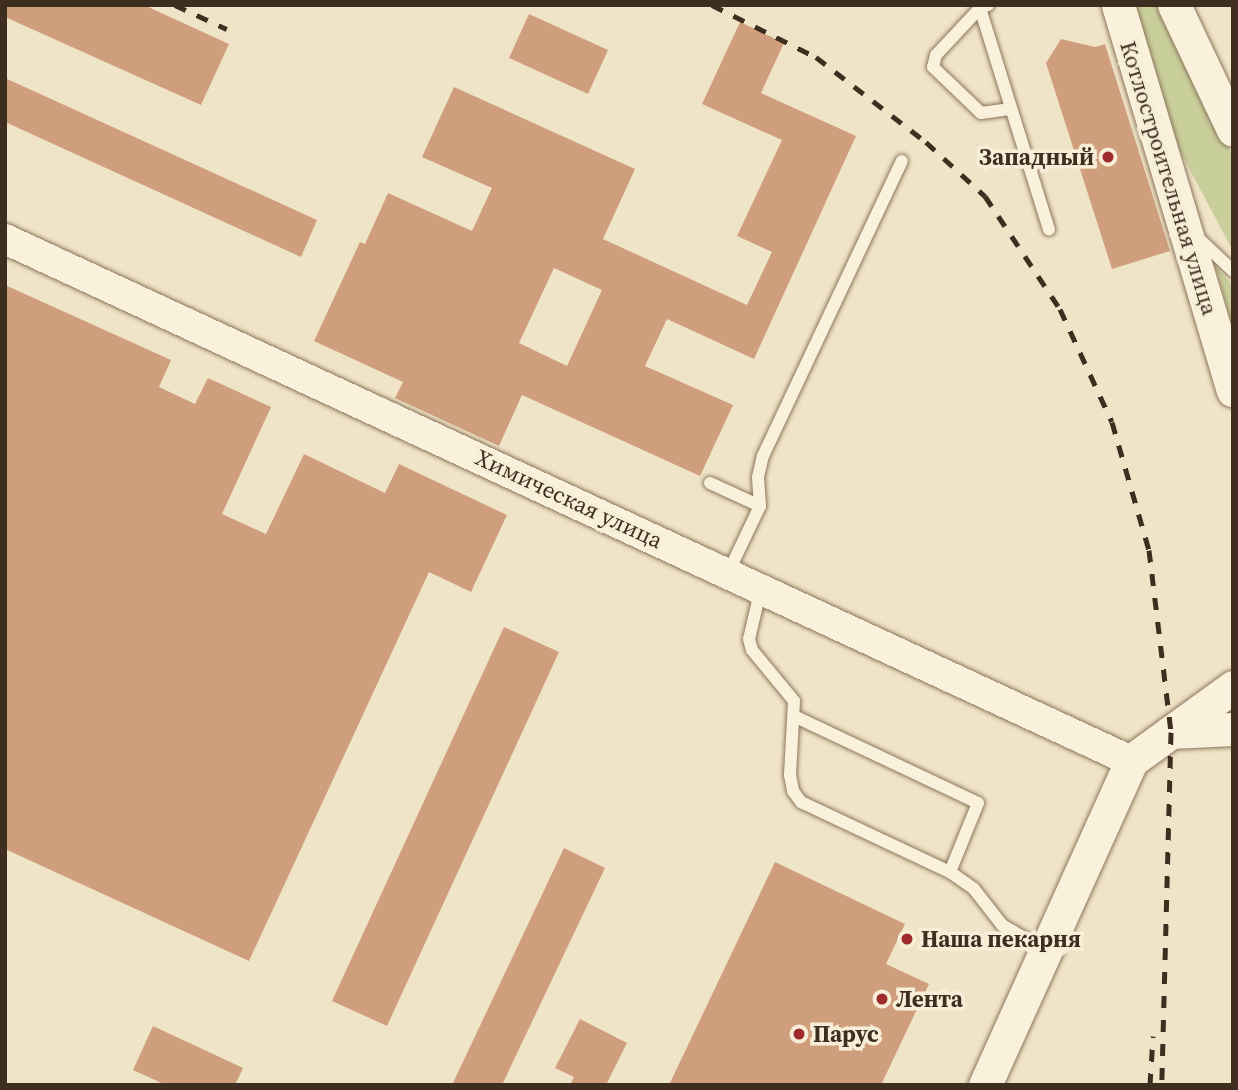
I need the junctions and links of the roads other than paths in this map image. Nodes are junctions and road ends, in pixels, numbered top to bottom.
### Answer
1 (1118, 5) edge
2 (1174, 5) edge
3 (984, 6) edge
4 (1011, 109) junction
5 (1233, 131) edge
6 (902, 161) dead end
7 (1183, 223) junction
8 (1049, 230) dead end
9 (5, 239) edge
10 (1233, 271) edge
11 (1233, 390) edge
12 (710, 483) dead end
13 (760, 506) junction
14 (728, 573) junction
15 (761, 588) junction
16 (1233, 687) edge
17 (796, 717) junction
18 (1233, 729) edge
19 (1171, 732) junction
20 (1131, 761) junction
21 (950, 872) junction
22 (1046, 950) junction
23 (985, 1085) edge

1 - 7 main road, Котлостроительная улица
2 - 5 main road
3 - 4 lane
3 - 4 lane
4 - 8 lane
6 - 13 lane
7 - 10 lane
7 - 11 main road, Котлостроительная улица
9 - 14 street, Химическая улица
12 - 13 lane
13 - 14 lane
14 - 15 street, Химическая улица
15 - 17 lane
15 - 20 street, Химическая улица
16 - 19 main road
17 - 21 lane
17 - 21 lane
18 - 19 main road
19 - 20 main road
20 - 22 main road
21 - 22 lane
22 - 23 main road

